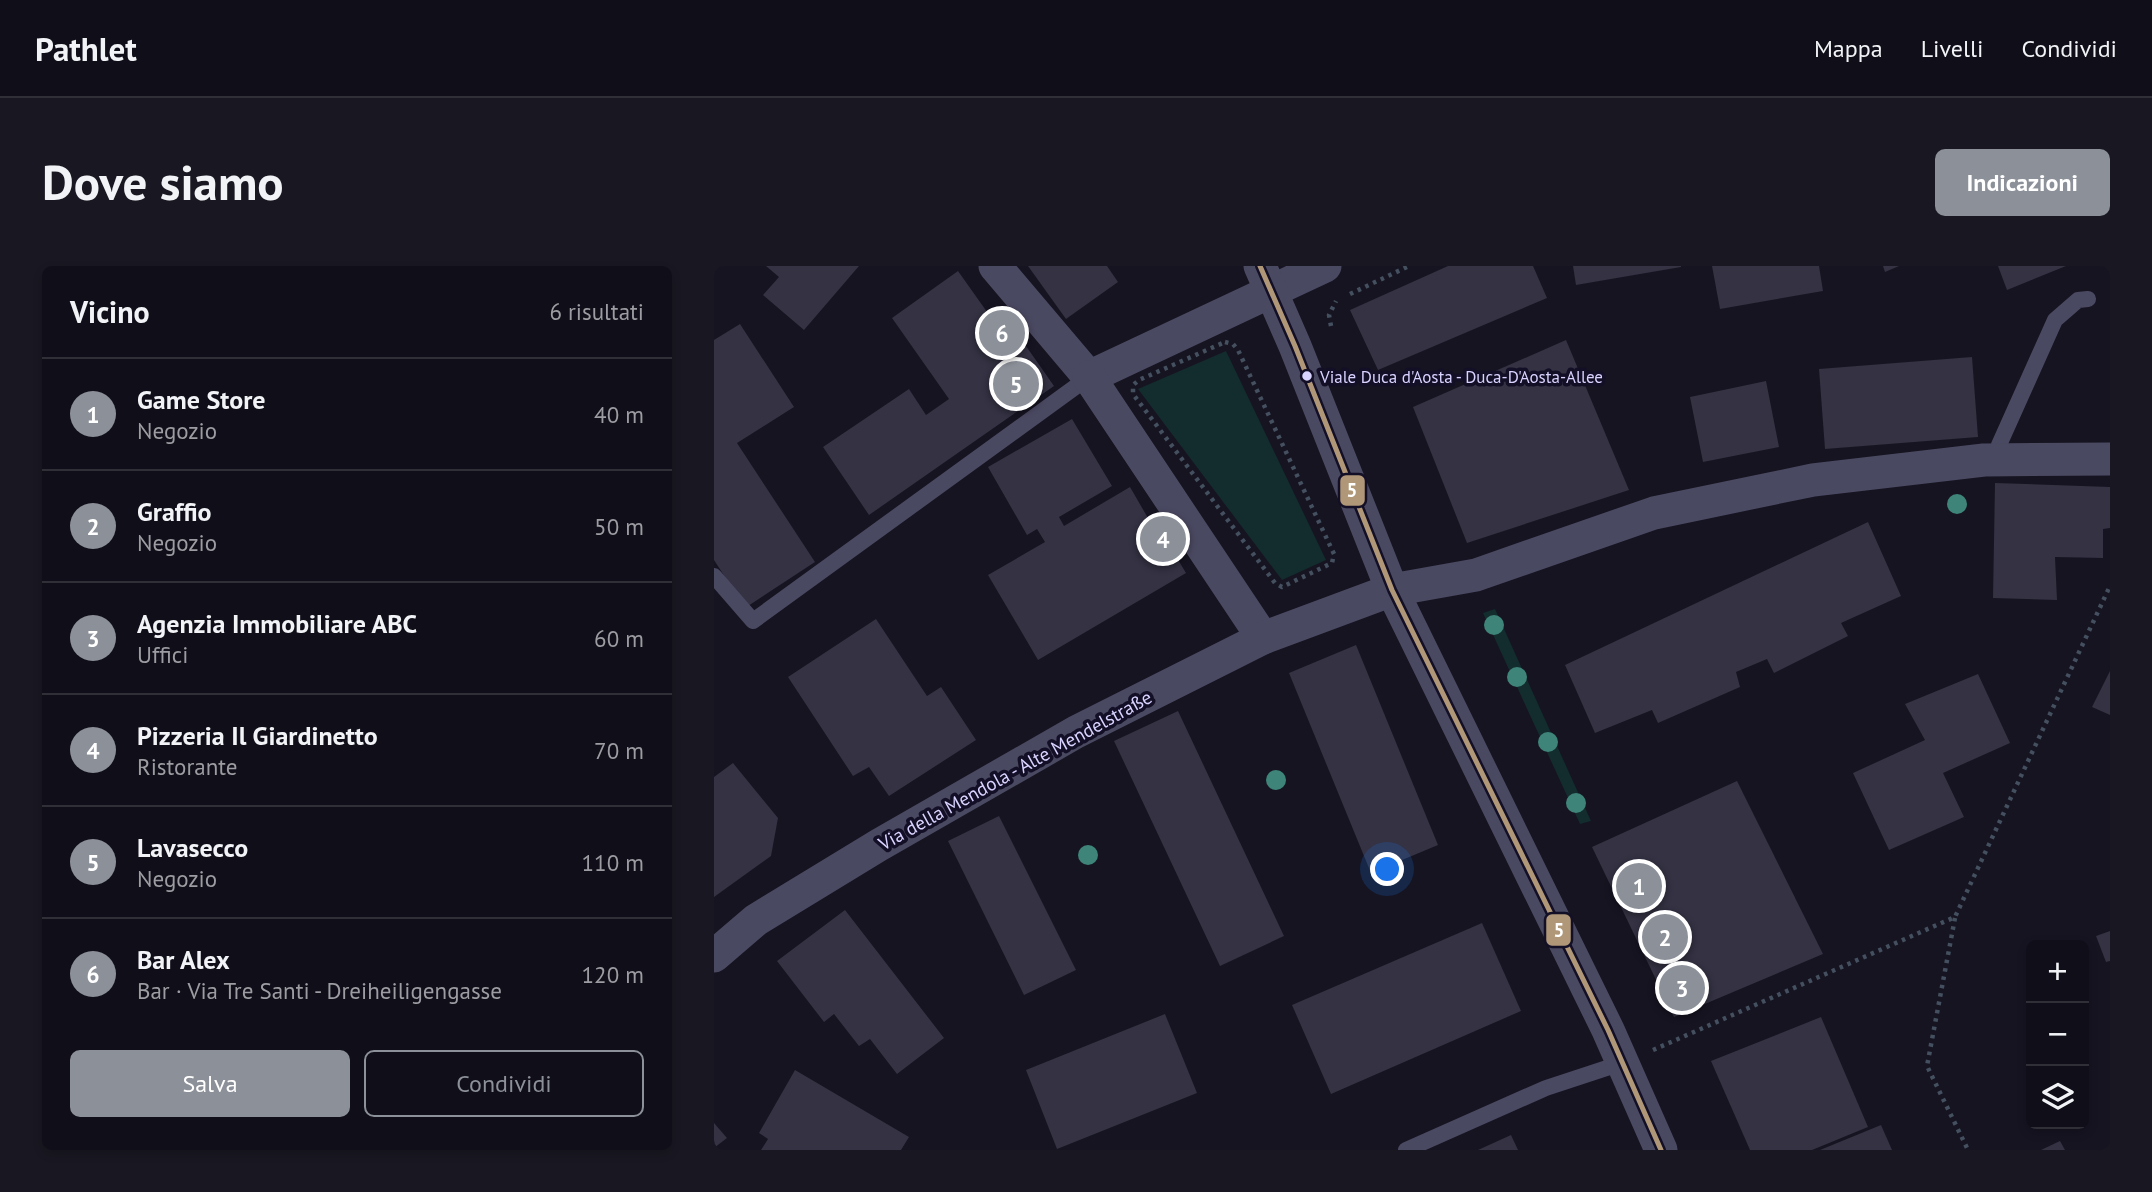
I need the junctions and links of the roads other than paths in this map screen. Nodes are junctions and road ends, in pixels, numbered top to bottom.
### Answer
1 (995, 266) edge
2 (1325, 266) edge
3 (1266, 279) edge
4 (2088, 299) dead end
5 (1089, 377) junction
6 (2110, 459) edge
7 (1998, 460) junction
8 (714, 576) edge
9 (1392, 590) junction
10 (1263, 638) junction
11 (714, 956) edge
12 (1622, 1063) junction
13 (1406, 1150) edge
14 (1661, 1150) edge

1 - 5 street
2 - 3 street
3 - 5 street
3 - 9 street
4 - 7 lane
5 - 8 lane
5 - 10 street
6 - 7 street, Via della Mendola - Alte Mendelstraße
7 - 9 street, Via della Mendola - Alte Mendelstraße
9 - 10 street, Via della Mendola - Alte Mendelstraße
9 - 12 street
10 - 11 street, Via della Mendola - Alte Mendelstraße
12 - 13 lane
12 - 14 street

